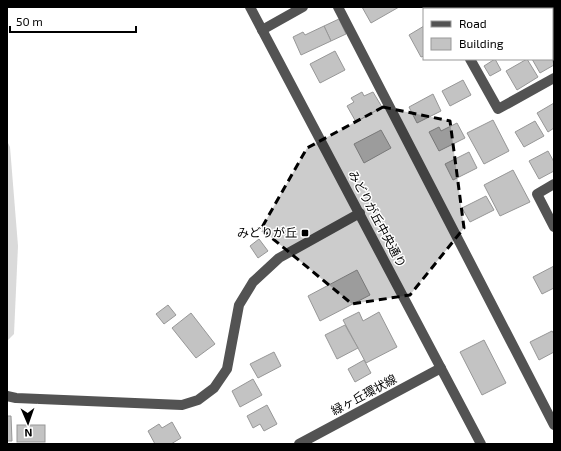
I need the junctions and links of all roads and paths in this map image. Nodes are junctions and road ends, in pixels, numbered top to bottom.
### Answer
1 (250, 7) edge
2 (303, 7) edge
3 (338, 7) edge
4 (262, 30) junction
5 (471, 60) edge
6 (554, 78) edge
7 (554, 184) edge
8 (360, 213) junction
9 (554, 227) edge
10 (441, 368) junction
11 (7, 396) edge
12 (554, 425) edge
13 (299, 444) edge
14 (482, 444) edge

1 - 4 street, みどりが丘中央通り
2 - 4 street
3 - 12 street
4 - 8 street, みどりが丘中央通り
5 - 6 street
7 - 9 street
8 - 10 street, みどりが丘中央通り
8 - 11 street
10 - 13 street, 緑ヶ丘環状線
10 - 14 street, みどりが丘中央通り

